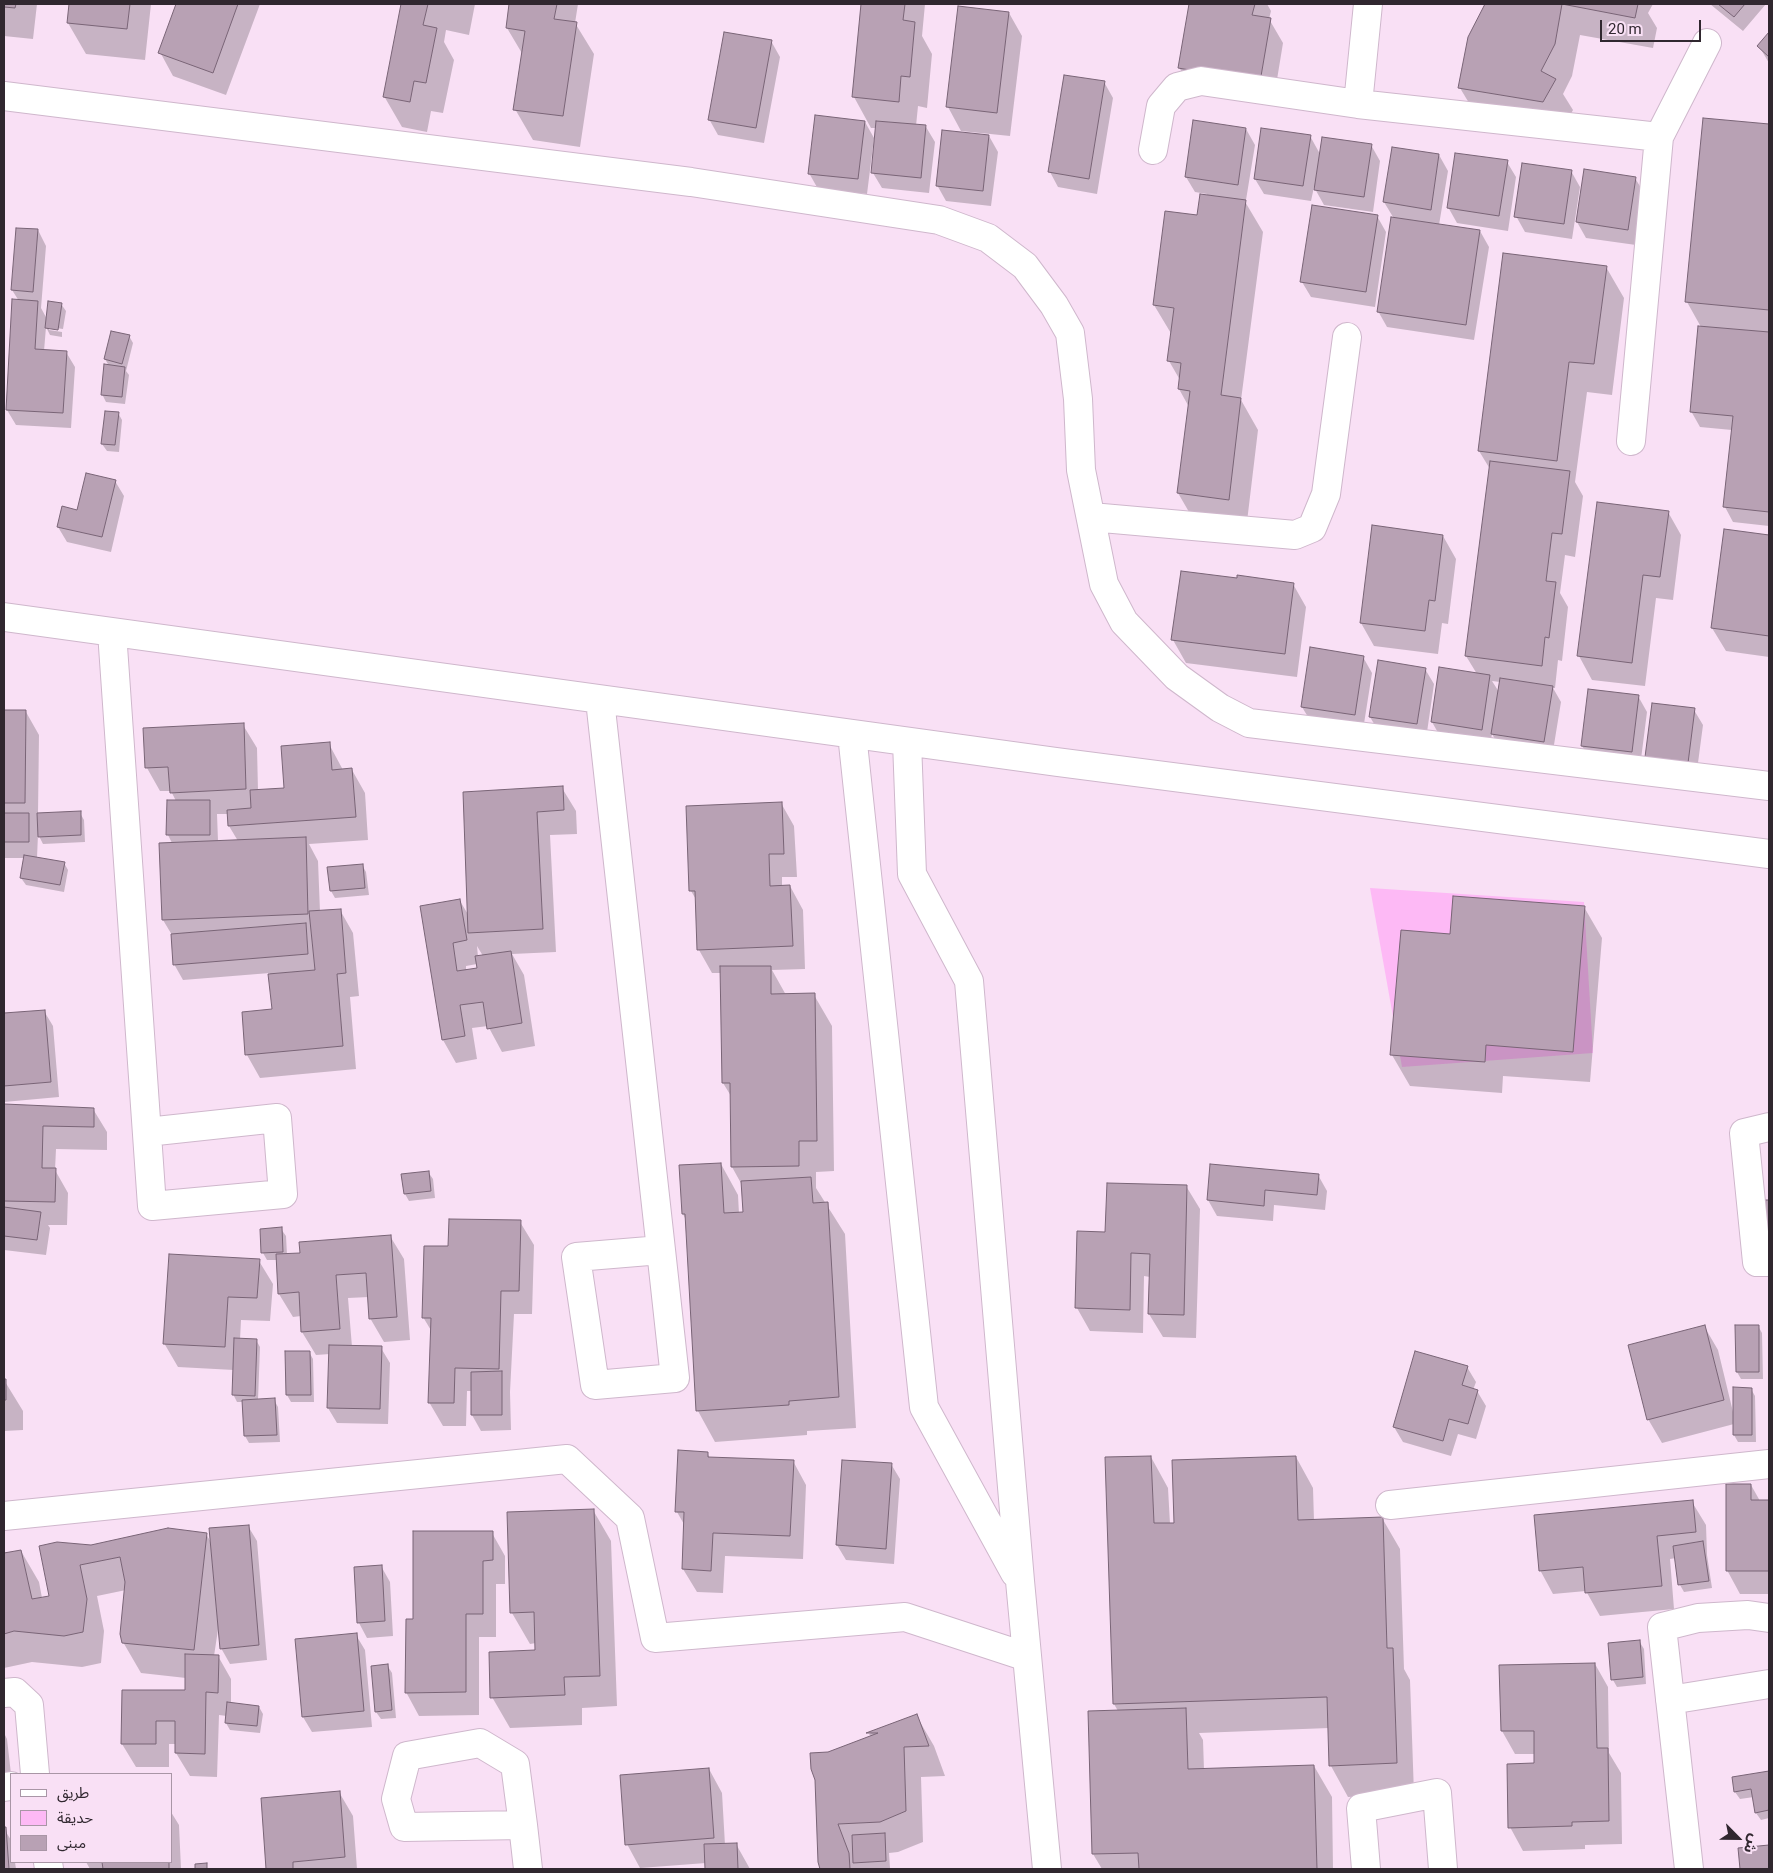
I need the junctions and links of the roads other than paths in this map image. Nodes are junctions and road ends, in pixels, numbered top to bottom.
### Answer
1 (1368, 4) edge
2 (1707, 42) dead end
3 (4, 96) edge
4 (1358, 104) junction
5 (1659, 137) junction
6 (1153, 150) dead end
7 (1347, 337) dead end
8 (1632, 441) dead end
9 (1091, 517) junction
10 (4, 617) edge
11 (112, 632) junction
12 (600, 700) junction
13 (852, 734) junction
14 (907, 742) junction
15 (1769, 786) edge
16 (1769, 854) edge
17 (1769, 1127) edge
18 (147, 1132) junction
19 (660, 1250) junction
20 (1769, 1262) edge
21 (1769, 1464) edge
22 (1390, 1505) dead end
23 (4, 1516) edge
24 (1020, 1581) junction
25 (1769, 1618) edge
26 (1027, 1657) junction
27 (1769, 1684) edge
28 (4, 1694) edge
29 (1670, 1700) junction
30 (35, 1773) edge
31 (522, 1825) junction
32 (528, 1869) edge
33 (1047, 1869) edge
34 (1366, 1869) edge
35 (1443, 1869) edge
36 (1689, 1869) edge

1 - 4 street
2 - 5 street
3 - 9 street
4 - 5 street
4 - 6 street
5 - 8 street
7 - 9 street
9 - 15 street
10 - 11 street
11 - 12 street
11 - 18 street
12 - 13 street
12 - 19 street
13 - 14 street
13 - 24 street
14 - 16 street
14 - 24 street
17 - 20 street
18 - 18 street
19 - 19 street
21 - 22 street
23 - 26 street
24 - 26 street
25 - 29 street
26 - 33 street
27 - 29 street
28 - 30 street
29 - 36 street
31 - 31 street
31 - 32 street
34 - 35 street

